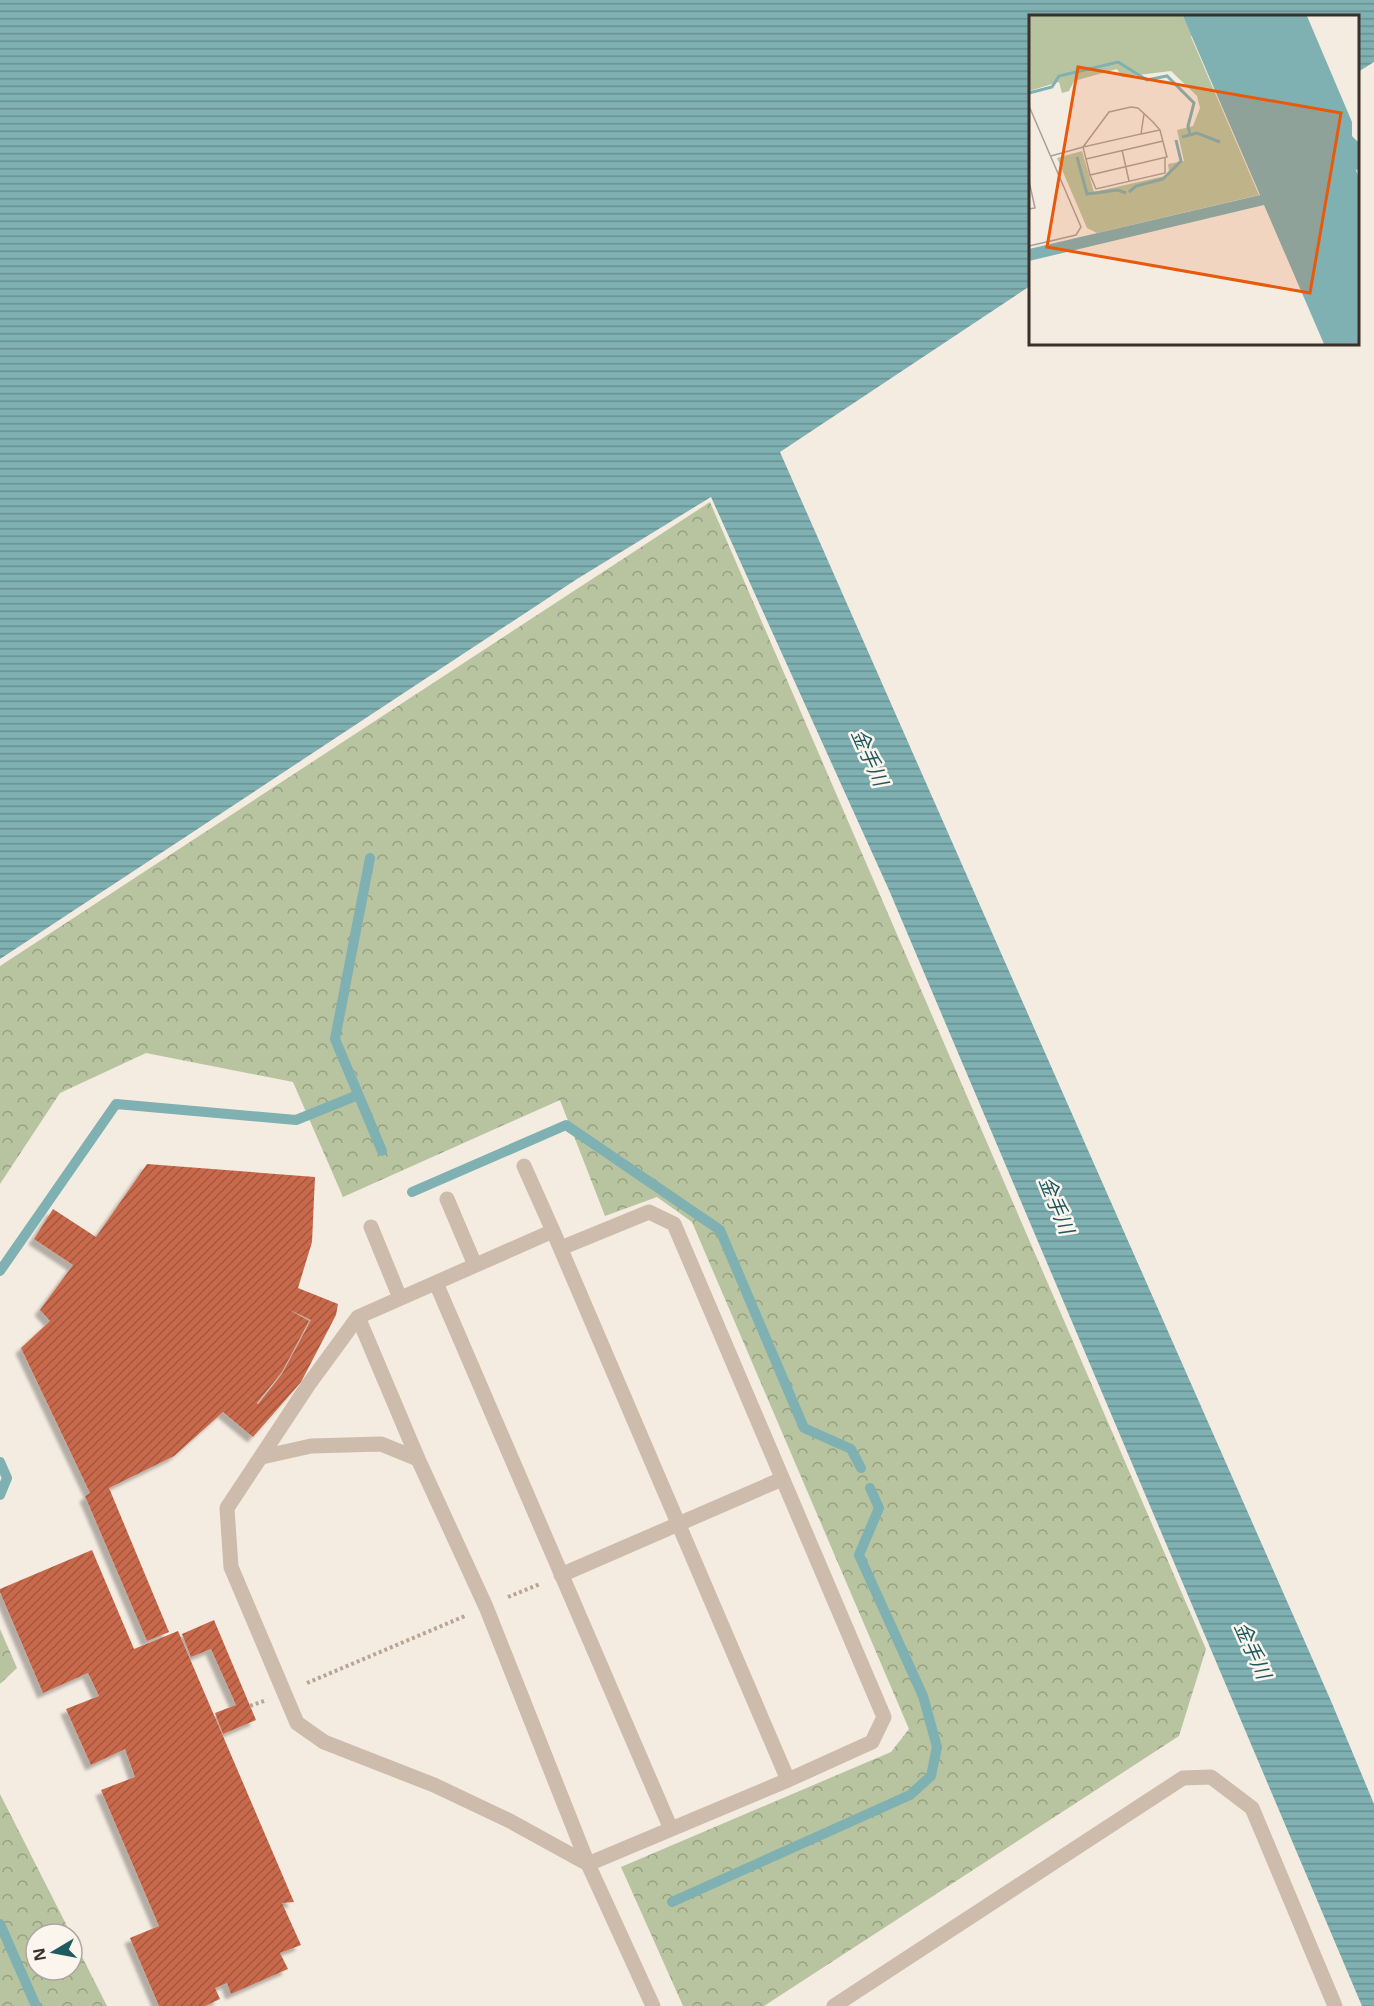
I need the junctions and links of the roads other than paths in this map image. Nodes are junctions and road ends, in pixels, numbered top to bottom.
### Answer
1 (524, 1166) dead end
2 (447, 1199) dead end
3 (371, 1227) dead end
4 (553, 1231) junction
5 (561, 1248) junction
6 (476, 1265) junction
7 (436, 1283) junction
8 (400, 1298) junction
9 (358, 1317) junction
10 (262, 1456) junction
11 (418, 1459) junction
12 (782, 1479) junction
13 (679, 1524) junction
14 (561, 1575) junction
15 (788, 1780) junction
16 (671, 1829) junction
17 (588, 1864) junction
18 (653, 2006) edge
19 (834, 2006) edge
20 (1335, 2006) edge

1 - 4 street
2 - 6 street
3 - 8 street
4 - 5 street
4 - 6 street
5 - 12 street
5 - 13 street
6 - 7 street
7 - 8 street
7 - 14 street
8 - 9 street
9 - 10 street
9 - 11 street
10 - 11 street
10 - 17 street
11 - 17 street
12 - 13 street
12 - 15 street
13 - 14 street
13 - 15 street
14 - 16 street
15 - 16 street
16 - 17 street
17 - 18 street
19 - 20 street

